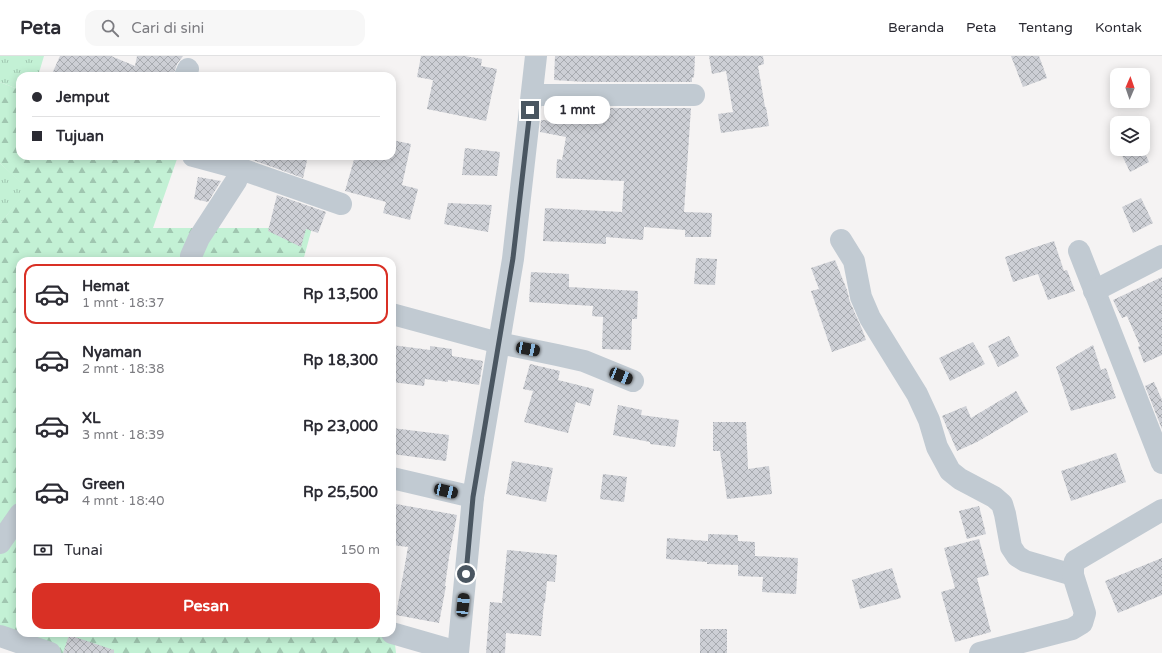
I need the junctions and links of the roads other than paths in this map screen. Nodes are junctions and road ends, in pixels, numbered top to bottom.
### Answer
1 (536, 56) edge
2 (532, 95) junction
3 (694, 95) dead end
4 (207, 160) edge
5 (241, 170) junction
6 (341, 204) dead end
7 (841, 240) dead end
8 (1079, 251) dead end
9 (1162, 256) edge
10 (195, 257) edge
11 (1094, 291) junction
12 (396, 315) edge
13 (499, 343) junction
14 (633, 381) dead end
15 (1162, 463) edge
16 (396, 479) edge
17 (473, 497) junction
18 (1162, 510) edge
19 (16, 520) edge
20 (0, 543) edge
21 (1073, 575) junction
22 (396, 634) edge
23 (0, 636) edge
24 (458, 652) edge
25 (50, 653) edge
26 (980, 653) edge

1 - 2 street
2 - 3 street
2 - 13 street
4 - 5 street
5 - 6 street
5 - 10 street
7 - 21 street
8 - 11 street
9 - 11 street
11 - 15 street
12 - 13 street
13 - 14 street
13 - 17 street
16 - 17 street
17 - 24 street
18 - 21 street
19 - 20 street
21 - 26 street
22 - 24 street
23 - 25 street

